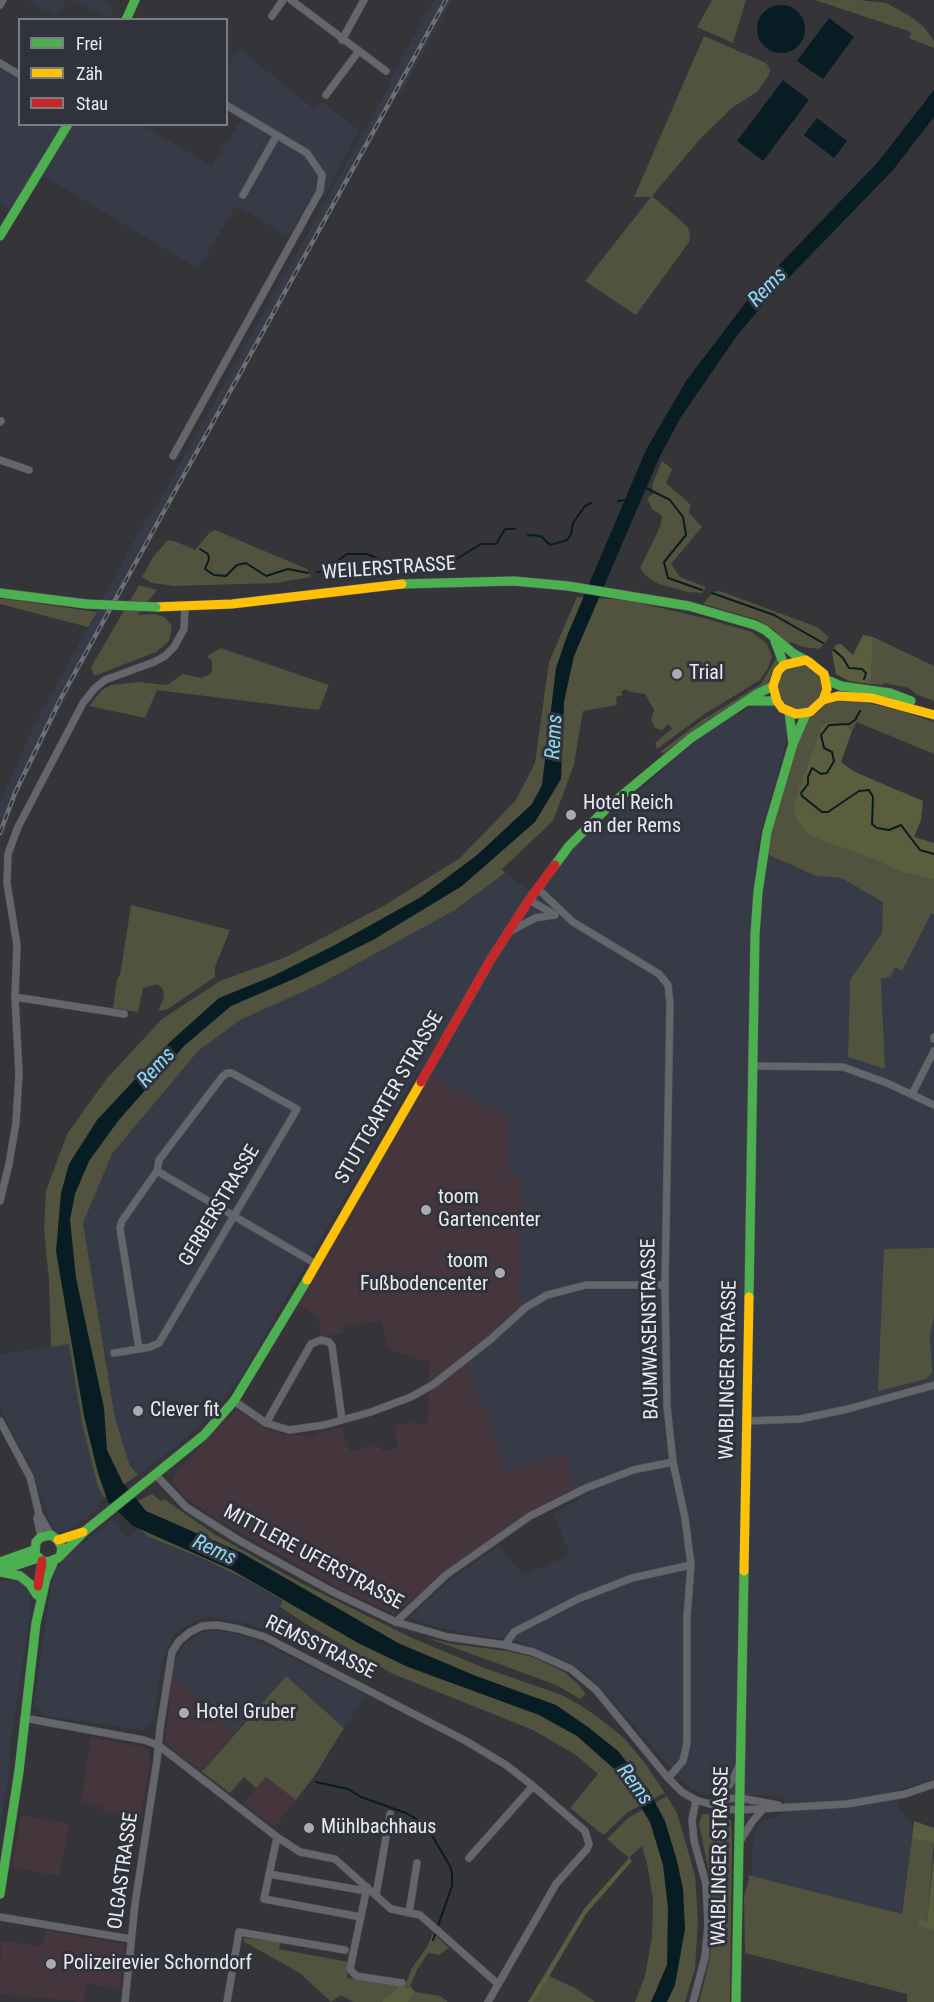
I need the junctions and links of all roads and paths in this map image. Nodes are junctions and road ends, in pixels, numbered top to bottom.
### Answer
1 (3, 0) edge
2 (135, 0) edge
3 (283, 0) edge
4 (291, 0) edge
5 (363, 0) edge
6 (0, 5) edge
7 (272, 16) dead end
8 (127, 18) edge
9 (342, 40) junction
10 (358, 52) junction
11 (0, 63) edge
12 (386, 72) dead end
13 (18, 74) edge
14 (326, 95) dead end
15 (228, 106) edge
16 (67, 126) edge
17 (277, 135) junction
18 (243, 195) dead end
19 (0, 236) edge
20 (173, 456) dead end
21 (0, 460) edge
22 (29, 470) dead end
23 (0, 593) edge
24 (185, 607) junction
25 (774, 639) junction
26 (806, 660) junction
27 (784, 665) junction
28 (827, 680) junction
29 (773, 686) junction
30 (823, 700) junction
31 (777, 701) junction
32 (747, 702) junction
33 (789, 712) junction
34 (934, 713) edge
35 (806, 714) junction
36 (793, 744) junction
37 (537, 888) junction
38 (529, 900) junction
39 (555, 915) junction
40 (573, 922) junction
41 (507, 933) junction
42 (15, 997) junction
43 (124, 1014) dead end
44 (934, 1051) edge
45 (753, 1066) junction
46 (912, 1094) junction
47 (934, 1105) edge
48 (157, 1171) junction
49 (0, 1201) edge
50 (234, 1215) junction
51 (316, 1264) junction
52 (665, 1285) junction
53 (139, 1349) junction
54 (114, 1353) dead end
55 (934, 1385) edge
56 (234, 1401) junction
57 (342, 1420) junction
58 (0, 1421) edge
59 (747, 1421) junction
60 (266, 1422) junction
61 (673, 1462) junction
62 (156, 1475) junction
63 (85, 1531) junction
64 (50, 1538) junction
65 (38, 1556) junction
66 (57, 1557) junction
67 (0, 1562) edge
68 (691, 1565) junction
69 (0, 1572) edge
70 (37, 1595) junction
71 (396, 1622) junction
72 (36, 1623) junction
73 (505, 1645) junction
74 (24, 1718) junction
75 (158, 1745) junction
76 (741, 1763) junction
77 (668, 1778) junction
78 (934, 1784) edge
79 (533, 1786) junction
80 (740, 1798) junction
81 (696, 1800) junction
82 (710, 1803) junction
83 (782, 1806) junction
84 (764, 1808) junction
85 (740, 1810) junction
86 (390, 1814) dead end
87 (277, 1837) junction
88 (739, 1843) junction
89 (469, 1858) dead end
90 (417, 1863) dead end
91 (269, 1874) junction
92 (367, 1889) junction
93 (0, 1894) edge
94 (376, 1895) junction
95 (409, 1913) junction
96 (0, 1917) edge
97 (361, 1917) junction
98 (131, 1939) junction
99 (345, 1950) dead end
100 (402, 1983) dead end
101 (498, 1984) junction
102 (125, 2002) edge
103 (227, 2002) edge
104 (488, 2002) edge
105 (693, 2002) edge
106 (736, 2002) edge

1 - 6 street
2 - 8 main road
3 - 7 street
4 - 9 street
5 - 9 street
9 - 10 street
10 - 12 street
10 - 14 street
11 - 13 street
15 - 17 street
16 - 19 main road
17 - 18 street
17 - 20 street
21 - 22 street
23 - 24 main road, WEILERSTRASSE, bridge
24 - 25 main road, WEILERSTRASSE
24 - 42 street
25 - 26 main road, WEILERSTRASSE
25 - 27 main road
26 - 27 main road
26 - 28 main road
27 - 29 main road
28 - 30 main road
28 - 34 main road
29 - 31 main road
29 - 32 main road, STUTTGARTER STRASSE
30 - 34 main road
30 - 35 main road
31 - 32 main road
31 - 33 main road
32 - 37 main road, STUTTGARTER STRASSE
33 - 35 main road
33 - 36 main road, WAIBLINGER STRASSE
35 - 36 main road, WAIBLINGER STRASSE
36 - 45 main road, WAIBLINGER STRASSE
37 - 38 main road, STUTTGARTER STRASSE
37 - 40 street, BAUMWASENSTRASSE
38 - 39 street, BAUMWASENSTRASSE
38 - 41 main road, STUTTGARTER STRASSE
39 - 40 street, BAUMWASENSTRASSE
39 - 41 street
40 - 52 street, BAUMWASENSTRASSE
41 - 51 main road, STUTTGARTER STRASSE
42 - 43 street
42 - 49 street
44 - 46 street
45 - 46 street
45 - 59 main road, WAIBLINGER STRASSE
46 - 47 street
48 - 50 street
48 - 50 street, GERBERSTRASSE
48 - 53 street
50 - 51 street
50 - 53 street, GERBERSTRASSE
51 - 56 main road, STUTTGARTER STRASSE
52 - 57 street
52 - 61 street, BAUMWASENSTRASSE
53 - 54 street, GERBERSTRASSE
55 - 59 street
56 - 60 street
56 - 62 main road, STUTTGARTER STRASSE
57 - 60 street
57 - 60 street
58 - 64 street
59 - 76 main road, WAIBLINGER STRASSE
61 - 68 street, BAUMWASENSTRASSE
61 - 71 street
62 - 63 main road, STUTTGARTER STRASSE
62 - 71 street, MITTLERE UFERSTRASSE
63 - 64 main road, STUTTGARTER STRASSE
63 - 66 main road, STUTTGARTER STRASSE
64 - 65 main road
64 - 66 main road
65 - 66 main road
65 - 67 main road
65 - 69 main road
65 - 70 main road
66 - 72 main road
68 - 73 street
68 - 77 street, BAUMWASENSTRASSE
69 - 70 main road
70 - 72 main road
71 - 73 street, MITTLERE UFERSTRASSE
72 - 74 main road
73 - 77 street, MITTLERE UFERSTRASSE
74 - 75 street
74 - 93 main road
75 - 79 street, REMSSTRASSE
75 - 87 street
75 - 98 street, OLGASTRASSE
76 - 80 main road, WAIBLINGER STRASSE
76 - 82 street
77 - 81 street, MITTLERE UFERSTRASSE
78 - 83 street
79 - 89 street
79 - 101 street, REMSSTRASSE
80 - 82 street, MITTLERE UFERSTRASSE
80 - 83 street, MITTLERE UFERSTRASSE
80 - 85 main road, WAIBLINGER STRASSE
81 - 82 street, MITTLERE UFERSTRASSE
81 - 105 street
82 - 85 street, MITTLERE UFERSTRASSE
83 - 84 street, MITTLERE UFERSTRASSE
84 - 85 street, MITTLERE UFERSTRASSE
84 - 88 street
85 - 88 main road, WAIBLINGER STRASSE
86 - 94 street
87 - 91 street
87 - 92 street
88 - 106 main road, WAIBLINGER STRASSE
90 - 95 street
91 - 92 street
91 - 97 street
92 - 94 street
92 - 97 street
94 - 95 street
95 - 101 street
96 - 98 street
97 - 100 street
98 - 102 street, OLGASTRASSE
99 - 103 street
101 - 104 street, REMSSTRASSE

